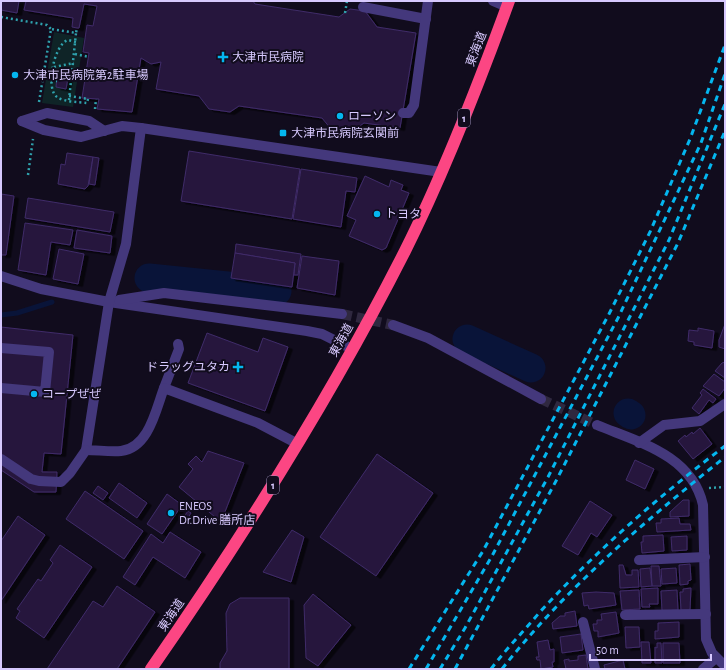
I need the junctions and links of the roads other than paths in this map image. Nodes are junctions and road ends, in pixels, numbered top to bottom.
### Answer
1 (428, 1) edge
2 (493, 1) edge
3 (508, 4) edge
4 (363, 7) dead end
5 (426, 18) junction
6 (403, 113) dead end
7 (141, 128) junction
8 (104, 130) junction
9 (442, 172) junction
10 (1, 276) edge
11 (109, 302) junction
12 (342, 314) tunnel mouth
13 (393, 325) tunnel mouth
14 (178, 344) dead end
15 (1, 348) edge
16 (352, 349) junction
17 (1, 388) edge
18 (164, 388) junction
19 (541, 399) tunnel mouth
20 (725, 404) edge
21 (597, 425) tunnel mouth
22 (639, 443) junction
23 (298, 444) junction
24 (86, 450) junction
25 (1, 459) edge
26 (704, 558) junction
27 (639, 560) dead end
28 (706, 614) junction
29 (625, 615) dead end
30 (583, 622) dead end
31 (716, 658) junction
32 (725, 666) edge
33 (151, 669) edge
34 (595, 669) edge
35 (703, 669) edge

1 - 5 street
2 - 3 street
3 - 9 highway, 東海道 / 1
4 - 5 street
5 - 6 street
7 - 8 street
7 - 9 street
7 - 11 street
8 - 8 street
9 - 16 highway, 東海道 / 1
10 - 11 street
11 - 12 street
11 - 16 street
11 - 24 street
13 - 19 street
14 - 18 street
15 - 17 street
16 - 23 highway, 東海道 / 1
18 - 23 street
18 - 24 street
20 - 22 street
21 - 22 street
22 - 26 street
23 - 33 highway, 東海道 / 1
24 - 25 street
26 - 27 street
26 - 28 street
28 - 29 street
28 - 31 street
30 - 34 street
31 - 32 street
31 - 35 street

